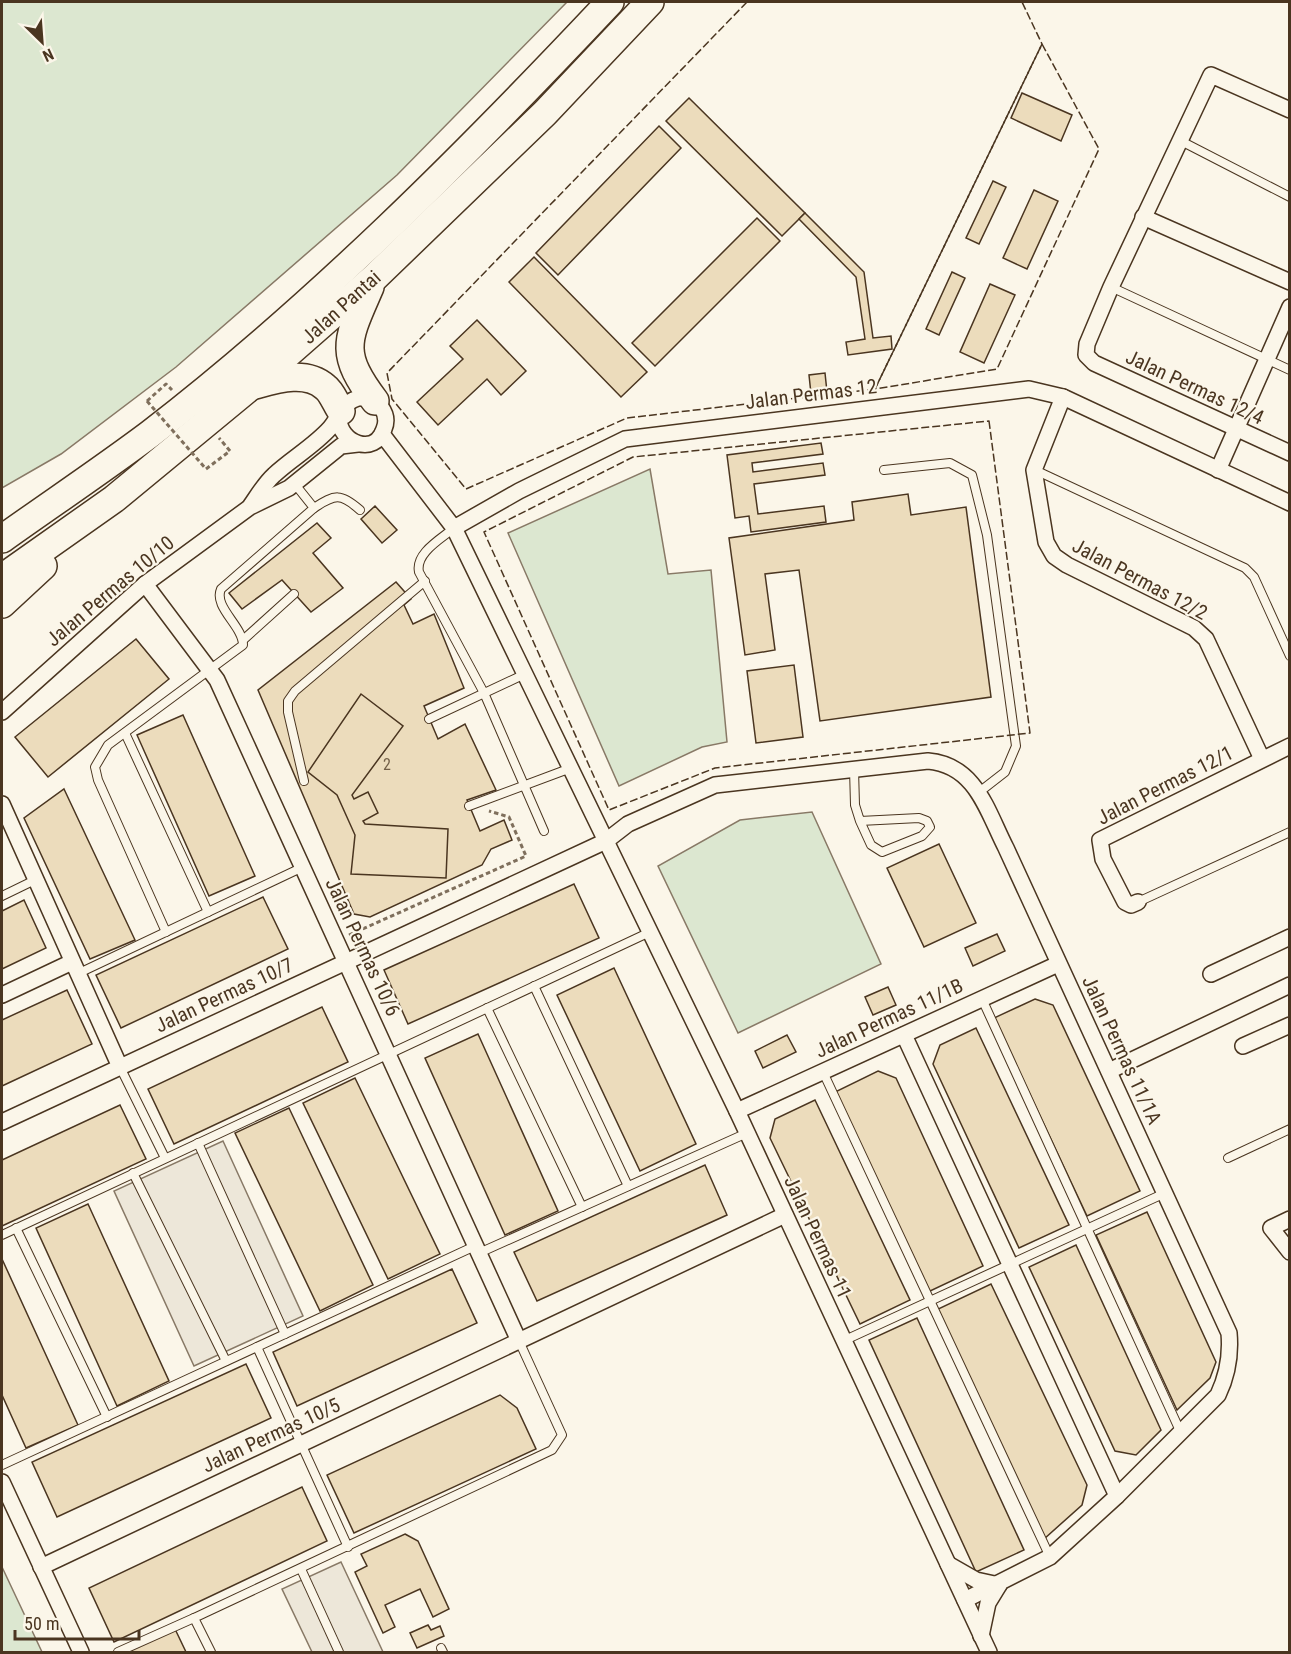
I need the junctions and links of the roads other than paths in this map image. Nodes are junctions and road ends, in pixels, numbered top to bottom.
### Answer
1 (610, 2) edge
2 (650, 2) edge
3 (1290, 110) edge
4 (1179, 140) junction
5 (1290, 197) edge
6 (1143, 217) junction
7 (374, 278) junction
8 (1290, 282) edge
9 (1111, 287) junction
10 (1290, 307) edge
11 (1266, 359) junction
12 (1290, 370) edge
13 (251, 386) junction
14 (1063, 397) junction
15 (375, 401) junction
16 (340, 414) junction
17 (1235, 428) junction
18 (382, 434) junction
19 (357, 444) junction
20 (1290, 453) edge
21 (118, 456) junction
22 (884, 470) dead end
23 (1034, 470) junction
24 (1218, 470) junction
25 (294, 483) junction
26 (114, 499) junction
27 (1290, 503) edge
28 (250, 507) junction
29 (314, 508) junction
30 (360, 510) dead end
31 (454, 528) junction
32 (2, 529) edge
33 (2, 539) edge
34 (2, 578) edge
35 (425, 581) junction
36 (145, 584) junction
37 (294, 594) dead end
38 (2, 604) edge
39 (243, 640) junction
40 (1290, 656) edge
41 (210, 670) junction
42 (525, 674) junction
43 (484, 693) junction
44 (2, 712) edge
45 (429, 719) dead end
46 (125, 733) junction
47 (1290, 746) edge
48 (1262, 759) junction
49 (571, 768) junction
50 (854, 769) junction
51 (304, 781) dead end
52 (524, 786) junction
53 (978, 793) junction
54 (2, 804) edge
55 (469, 806) road end
56 (860, 822) junction
57 (544, 831) dead end
58 (1290, 832) edge
59 (606, 841) junction
60 (303, 867) junction
61 (37, 879) junction
62 (2, 896) edge
63 (1138, 902) joint
64 (208, 912) junction
65 (166, 932) junction
66 (650, 932) junction
67 (1290, 937) edge
68 (347, 962) junction
69 (1058, 964) junction
70 (75, 968) junction
71 (1211, 974) dead end
72 (1290, 985) edge
73 (534, 986) junction
74 (2, 995) edge
75 (982, 999) junction
76 (487, 1008) junction
77 (1290, 1025) edge
78 (904, 1035) junction
79 (1243, 1046) dead end
80 (388, 1054) junction
81 (120, 1067) junction
82 (823, 1071) junction
83 (1109, 1071) junction
84 (737, 1111) junction
85 (2, 1122) edge
86 (1290, 1129) edge
87 (747, 1133) junction
88 (198, 1143) junction
89 (165, 1158) junction
90 (1228, 1158) dead end
91 (133, 1173) junction
92 (628, 1186) junction
93 (1165, 1193) junction
94 (582, 1207) junction
95 (784, 1215) junction
96 (1290, 1220) edge
97 (16, 1228) junction
98 (1086, 1228) junction
99 (2, 1235) edge
100 (477, 1250) junction
101 (1290, 1252) edge
102 (1009, 1263) junction
103 (929, 1301) junction
104 (285, 1334) junction
105 (519, 1341) junction
106 (842, 1341) junction
107 (257, 1347) junction
108 (226, 1361) junction
109 (107, 1417) junction
110 (1181, 1433) junction
111 (301, 1444) junction
112 (2, 1466) edge
113 (2, 1482) edge
114 (1117, 1496) junction
115 (348, 1547) junction
116 (1050, 1557) junction
117 (948, 1564) junction
118 (41, 1567) junction
119 (301, 1569) junction
120 (999, 1585) junction
121 (965, 1600) junction
122 (194, 1618) junction
123 (981, 1636) junction
124 (81, 1653) edge
125 (118, 1653) edge
126 (211, 1653) edge
127 (339, 1653) edge
128 (989, 1653) edge

1 - 21 highway, Jalan Pantai
2 - 7 highway, Jalan Pantai
3 - 4 street
4 - 5 lane
4 - 6 street
6 - 8 street
6 - 9 street
7 - 13 highway, Jalan Pantai
7 - 15 highway
9 - 11 lane
9 - 17 street, Jalan Permas 12/4
10 - 11 street
11 - 12 lane
11 - 17 street
13 - 16 highway
13 - 26 highway, Jalan Pantai
14 - 23 street
14 - 24 street, Jalan Permas 12
14 - 31 street, Jalan Permas 12
15 - 16 street
15 - 18 street
16 - 19 street
16 - 28 street, Jalan Permas 10/10
17 - 20 street, Jalan Permas 12/4
17 - 24 street
18 - 19 street
18 - 31 street
19 - 25 street, Jalan Permas 10/10
21 - 32 highway
21 - 33 highway, Jalan Pantai
22 - 53 lane
23 - 40 lane
23 - 48 street, Jalan Permas 12/2
24 - 27 street, Jalan Permas 12
25 - 28 street, Jalan Permas 10/10
25 - 29 lane
26 - 34 highway, Jalan Pantai
26 - 38 highway
28 - 36 street, Jalan Permas 10/10
29 - 30 lane
29 - 39 lane
31 - 35 lane
31 - 42 street, Jalan Permas 11
35 - 43 lane
35 - 51 lane
36 - 41 street, Jalan Permas 10/6
36 - 44 street, Jalan Permas 10/10
37 - 39 lane
39 - 41 lane
41 - 46 lane
41 - 60 street, Jalan Permas 10/6
42 - 43 lane
42 - 49 street, Jalan Permas 11
43 - 45 lane
43 - 52 lane
46 - 64 lane
46 - 65 lane
47 - 48 street, Jalan Permas 12/1
48 - 63 street, Jalan Permas 12/1
49 - 52 lane
49 - 59 street, Jalan Permas 11
50 - 53 street, Jalan Permas 11/1A
50 - 56 lane
50 - 59 street, Jalan Permas 11/1A
52 - 55 lane
52 - 57 lane
53 - 69 street, Jalan Permas 11/1A
54 - 61 street
56 - 56 lane
58 - 63 lane
59 - 66 street, Jalan Permas 11
59 - 68 street, Jalan Permas 10/7
60 - 64 lane
60 - 68 street, Jalan Permas 10/6
61 - 62 lane
61 - 70 street
64 - 65 lane
65 - 70 lane
66 - 73 lane
66 - 84 street, Jalan Permas 11
67 - 71 street
68 - 80 street, Jalan Permas 10/6
68 - 81 street, Jalan Permas 10/7
69 - 75 street, Jalan Permas 11/1B
69 - 83 street, Jalan Permas 11/1A
70 - 74 street
70 - 81 street
72 - 83 street
73 - 76 lane
73 - 92 lane
75 - 78 street, Jalan Permas 11/1B
75 - 98 lane
76 - 80 lane
76 - 94 lane
77 - 79 street
78 - 82 street, Jalan Permas 11/1B
78 - 102 street
80 - 88 lane
80 - 100 street, Jalan Permas 10/6
81 - 85 street, Jalan Permas 10/7
81 - 89 lane
82 - 84 street, Jalan Permas 11/1B
82 - 103 lane
83 - 93 street, Jalan Permas 11/1A
84 - 87 street, Jalan Permas 11
86 - 90 lane
87 - 92 lane
87 - 95 street, Jalan Permas 11
88 - 89 lane
88 - 104 lane
89 - 91 lane
91 - 97 lane
91 - 108 lane
92 - 94 lane
93 - 98 lane
93 - 110 street, Jalan Permas 11/1A
94 - 100 lane
95 - 105 street, Jalan Permas 10/5
95 - 106 street, Jalan Permas 11
96 - 101 street
97 - 99 lane
97 - 109 lane
98 - 102 lane
98 - 110 lane
100 - 104 lane
100 - 105 street, Jalan Permas 10/6
102 - 103 lane
102 - 114 street
103 - 106 lane
103 - 116 lane
104 - 107 lane
105 - 111 street, Jalan Permas 10/5
105 - 115 lane
106 - 117 street, Jalan Permas 11
107 - 108 lane
107 - 111 lane
108 - 109 lane
109 - 112 lane
110 - 114 street, Jalan Permas 11/1A
111 - 115 lane
111 - 118 street, Jalan Permas 10/5
113 - 118 street
114 - 116 street, Jalan Permas 11/1A
115 - 119 lane
116 - 120 street, Jalan Permas 11/1A
117 - 120 street
117 - 121 street, Jalan Permas 11
118 - 124 street
119 - 122 lane
119 - 127 lane
120 - 121 street, Jalan Permas 11/1A
120 - 123 street
121 - 123 street, Jalan Permas 11
122 - 125 lane
122 - 126 lane
123 - 128 street, Jalan Permas 11

